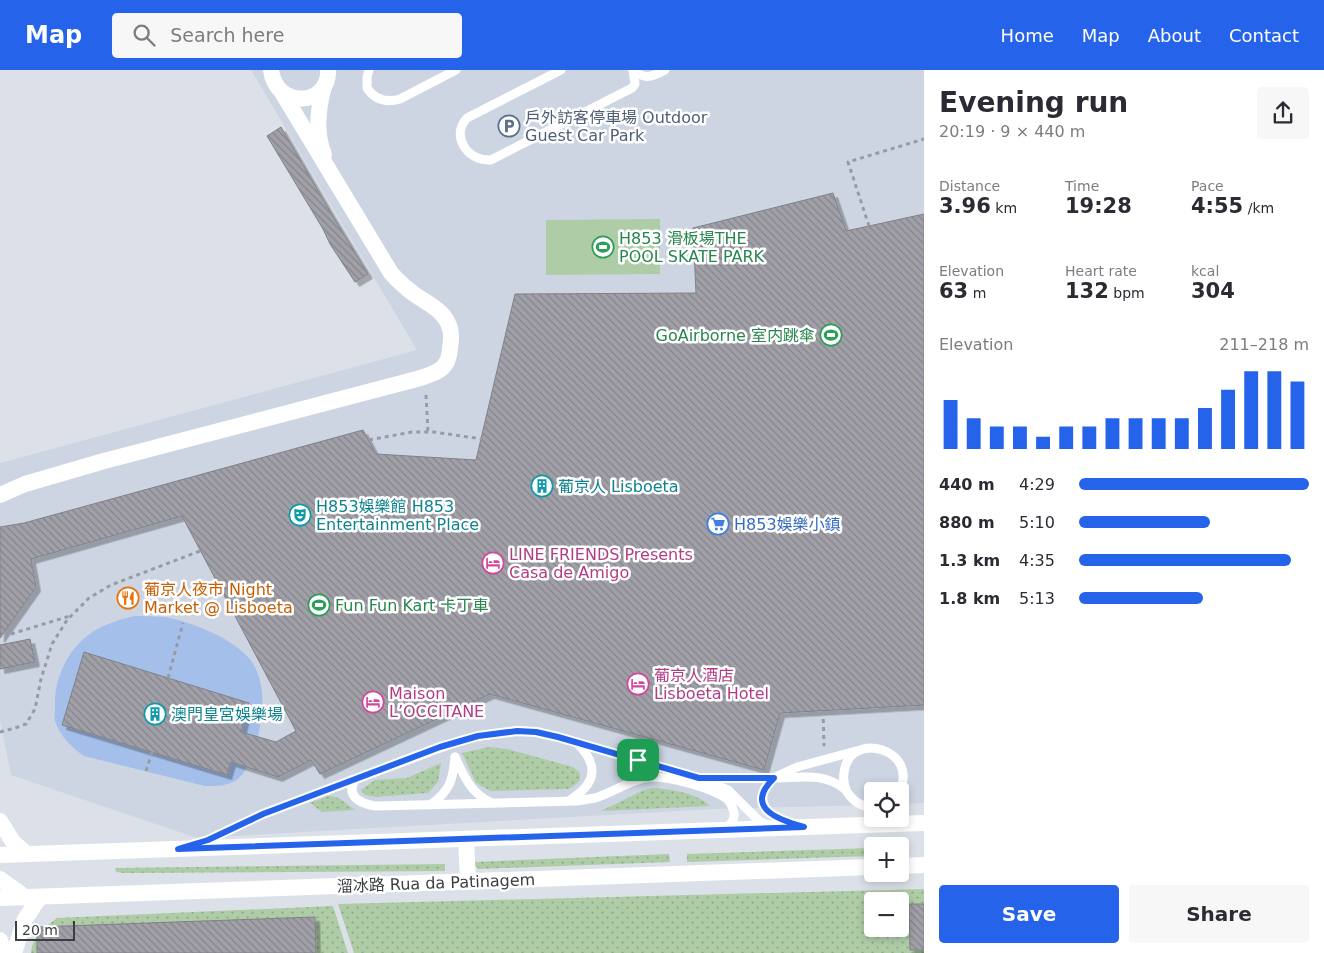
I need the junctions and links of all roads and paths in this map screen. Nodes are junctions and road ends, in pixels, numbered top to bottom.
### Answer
1 (271, 70) edge
2 (369, 70) edge
3 (456, 70) edge
4 (561, 70) edge
5 (633, 70) edge
6 (665, 70) edge
7 (328, 75) edge
8 (283, 94) junction
9 (924, 139) edge
10 (332, 176) junction
11 (869, 226) dead end
12 (425, 377) junction
13 (428, 432) junction
14 (482, 439) dead end
15 (368, 440) dead end
16 (0, 495) edge
17 (200, 551) dead end
18 (72, 615) junction
19 (183, 623) dead end
20 (11, 634) dead end
21 (168, 678) dead end
22 (823, 711) dead end
23 (0, 732) edge
24 (576, 743) junction
25 (862, 749) junction
26 (152, 752) dead end
27 (825, 759) junction
28 (146, 771) dead end
29 (699, 778) junction
30 (774, 778) junction
31 (356, 779) junction
32 (901, 782) edge
33 (845, 789) junction
34 (568, 802) junction
35 (494, 804) junction
36 (430, 805) junction
37 (864, 805) edge
38 (0, 821) edge
39 (924, 822) edge
40 (804, 827) junction
41 (772, 828) junction
42 (723, 829) junction
43 (466, 838) junction
44 (178, 849) junction
45 (27, 854) junction
46 (0, 855) edge
47 (924, 865) edge
48 (909, 866) edge
49 (864, 867) edge
50 (0, 879) edge
51 (468, 882) junction
52 (32, 897) junction
53 (0, 898) edge
54 (0, 940) edge
55 (4, 953) edge
56 (14, 953) edge

1 - 8 street
2 - 3 lane
4 - 5 lane
5 - 6 lane
7 - 8 street
7 - 10 street
8 - 10 street
9 - 11 path
10 - 12 street
12 - 13 path
12 - 16 street
13 - 14 path
13 - 15 path
17 - 18 path
18 - 20 path
18 - 23 path
19 - 21 path
22 - 27 path
24 - 29 lane
24 - 31 lane
24 - 34 lane
25 - 27 lane
25 - 32 lane
25 - 33 lane
26 - 28 path
27 - 30 lane
29 - 30 lane
29 - 41 lane
30 - 33 lane
30 - 40 lane
31 - 36 lane
31 - 44 lane
33 - 37 lane
34 - 35 lane
34 - 42 lane
35 - 36 lane
35 - 36 lane
38 - 45 street
39 - 40 street
40 - 41 street
41 - 42 street
42 - 43 street
43 - 44 street
43 - 51 street
44 - 45 street
45 - 46 street
47 - 48 street
49 - 51 street, 溜冰路 Rua da Patinagem
50 - 52 street
51 - 52 street, 溜冰路 Rua da Patinagem
52 - 53 street, 溜冰路 Rua da Patinagem
52 - 56 street
54 - 55 street

